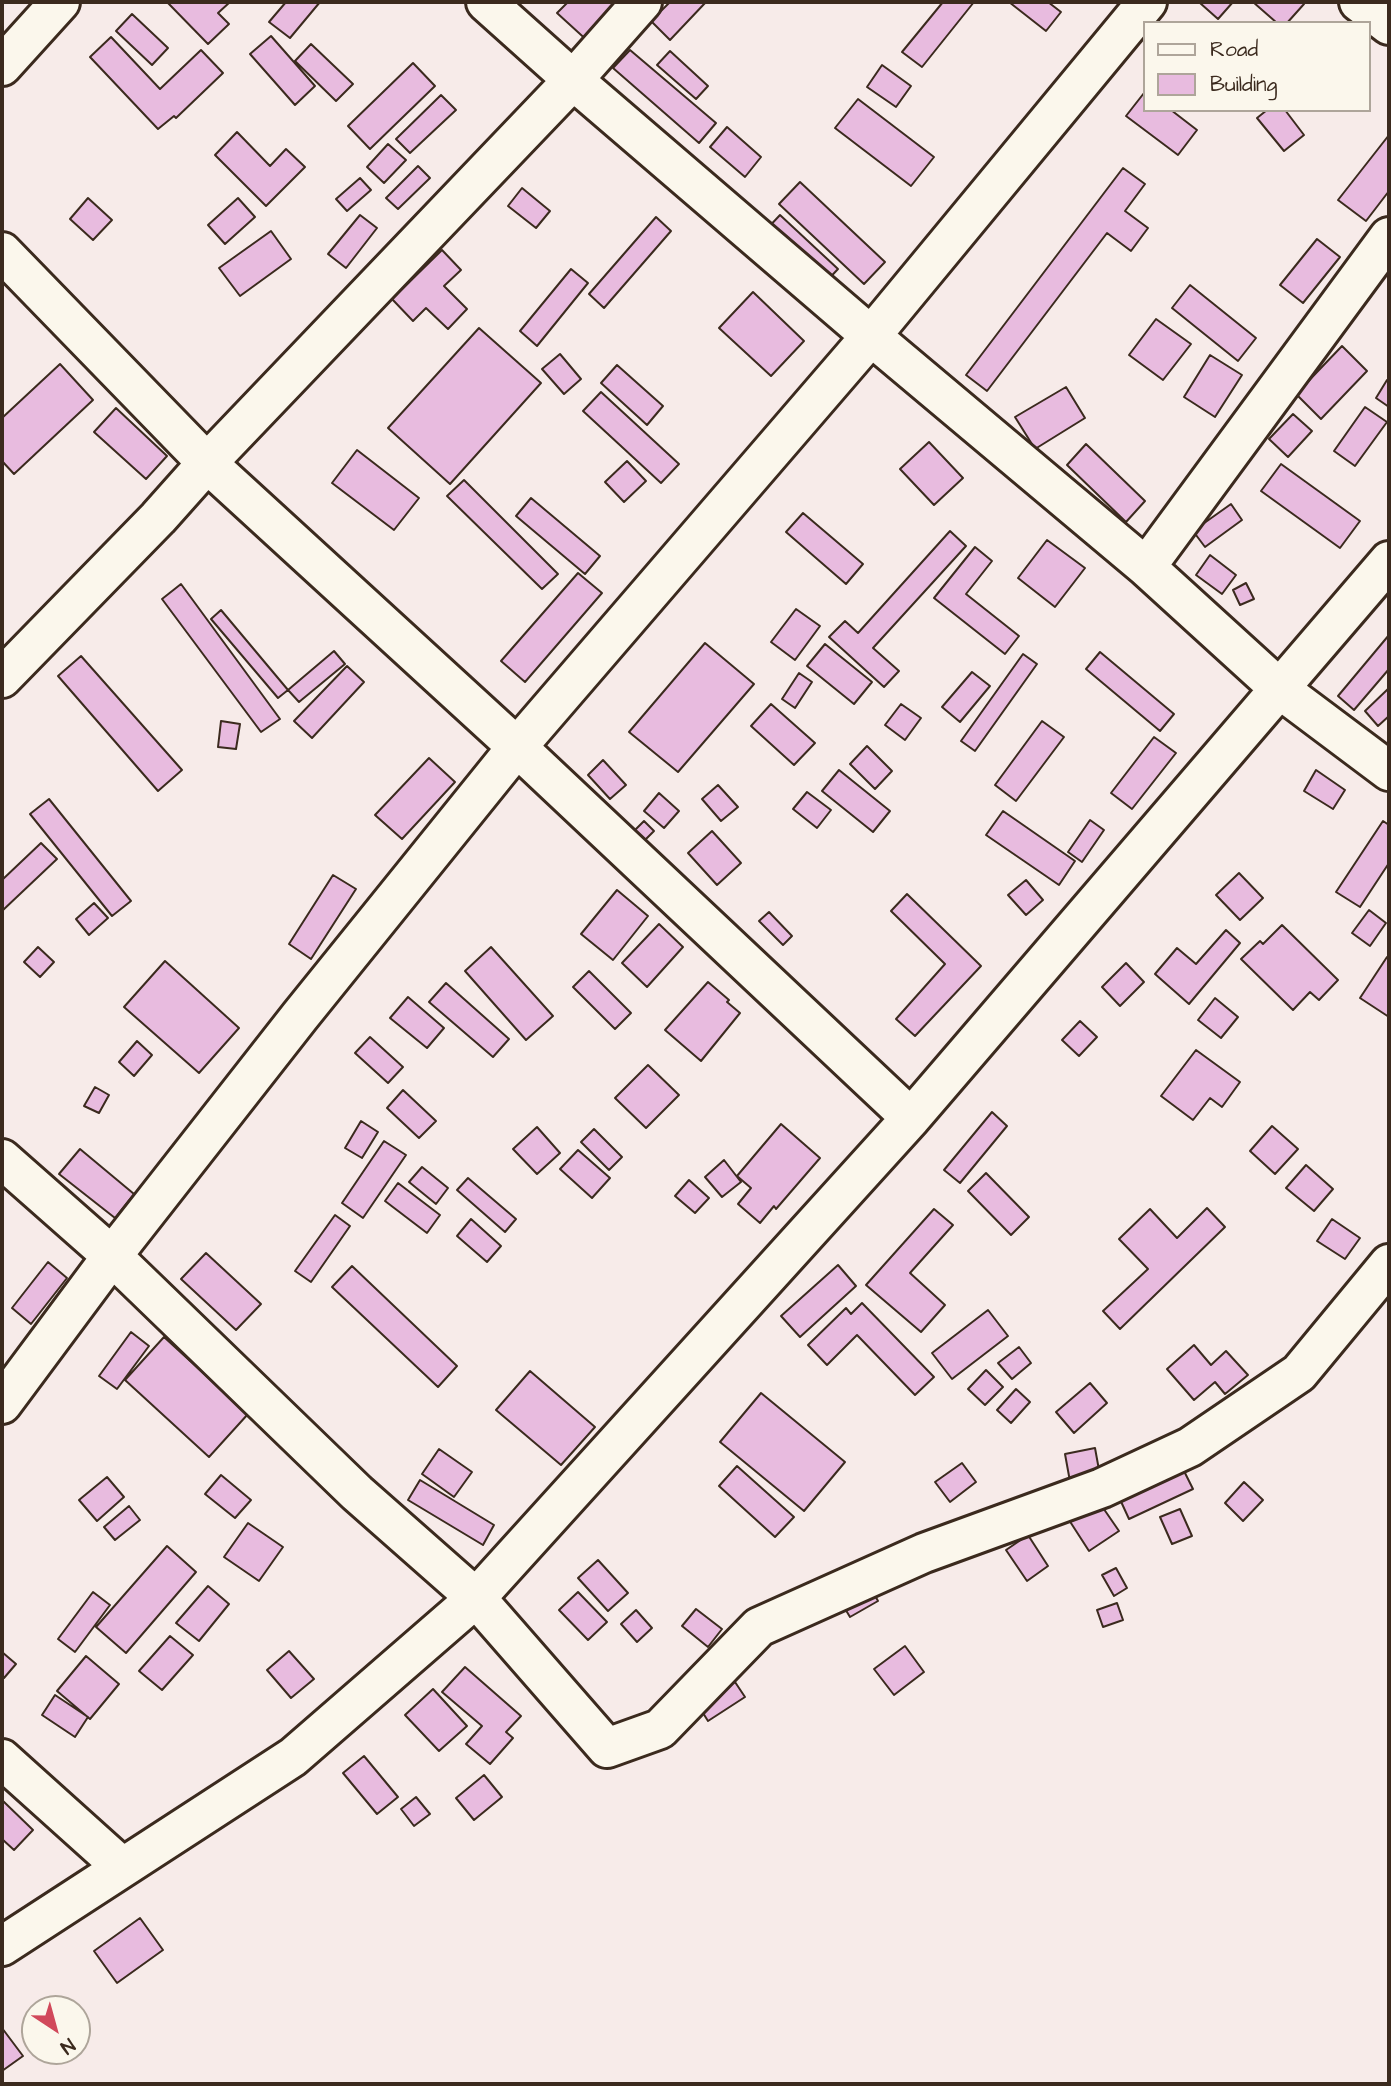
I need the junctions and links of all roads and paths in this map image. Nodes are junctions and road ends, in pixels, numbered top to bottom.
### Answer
1 (60, 2) edge
2 (486, 2) edge
3 (642, 2) edge
4 (1147, 2) edge
5 (1359, 2) edge
6 (1389, 24) edge
7 (2, 66) edge
8 (573, 80) junction
9 (1389, 237) edge
10 (2, 252) edge
11 (871, 335) junction
12 (207, 463) junction
13 (1389, 561) edge
14 (1146, 567) junction
15 (2, 678) edge
16 (1281, 690) junction
17 (517, 747) junction
18 (1389, 771) edge
19 (911, 1118) junction
20 (2, 1160) edge
21 (112, 1256) junction
22 (1389, 1265) edge
23 (2, 1404) edge
24 (476, 1598) junction
25 (2, 1759) edge
26 (122, 1867) junction
27 (2, 1946) edge

1 - 7 street
2 - 8 street
3 - 8 street
4 - 11 street
5 - 6 street
8 - 11 street
8 - 12 street
9 - 14 street
10 - 12 street
11 - 14 street
11 - 17 street
12 - 15 street
12 - 17 street
13 - 16 street
14 - 16 street
16 - 18 street
16 - 19 street
17 - 19 street
17 - 21 street
19 - 24 street
20 - 21 street
21 - 23 street
21 - 24 street
22 - 24 street
24 - 26 street
25 - 26 street
26 - 27 street

